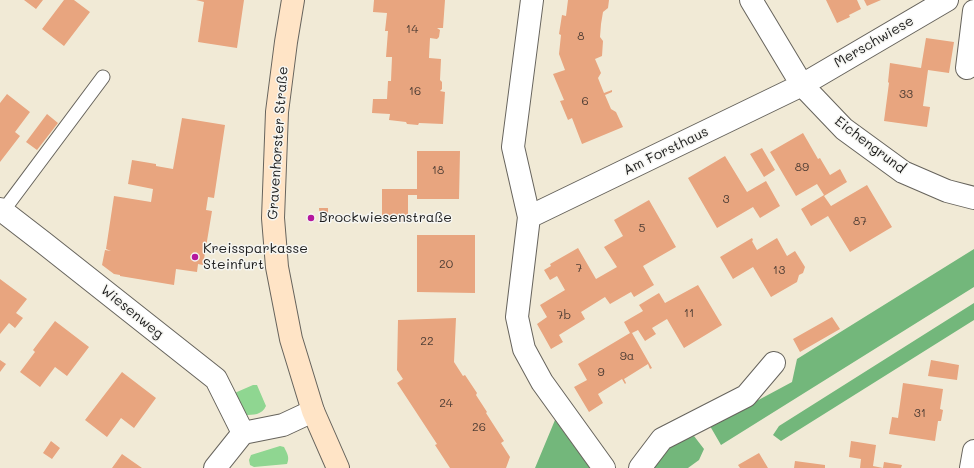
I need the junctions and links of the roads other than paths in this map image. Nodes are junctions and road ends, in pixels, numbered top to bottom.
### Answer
1 (293, 0) edge
2 (532, 0) edge
3 (751, 0) edge
4 (946, 0) edge
5 (974, 11) edge
6 (967, 68) dead end
7 (102, 77) dead end
8 (802, 85) junction
9 (974, 198) edge
10 (2, 210) edge
11 (529, 216) junction
12 (774, 363) dead end
13 (313, 411) junction
14 (243, 433) junction
15 (974, 451) edge
16 (215, 468) edge
17 (338, 468) edge
18 (604, 468) edge
19 (640, 468) edge
20 (971, 468) edge

1 - 13 main road, Gravenhorster Straße
2 - 11 street
3 - 8 street, Eichengrund
4 - 8 street, Merschwiese
5 - 6 street
7 - 10 lane
8 - 9 street, Eichengrund
8 - 11 street, Am Forsthaus
10 - 14 street, Wiesenweg
11 - 18 street
12 - 19 street
13 - 14 street
13 - 17 main road, Gravenhorster Straße
14 - 16 street
15 - 20 street

